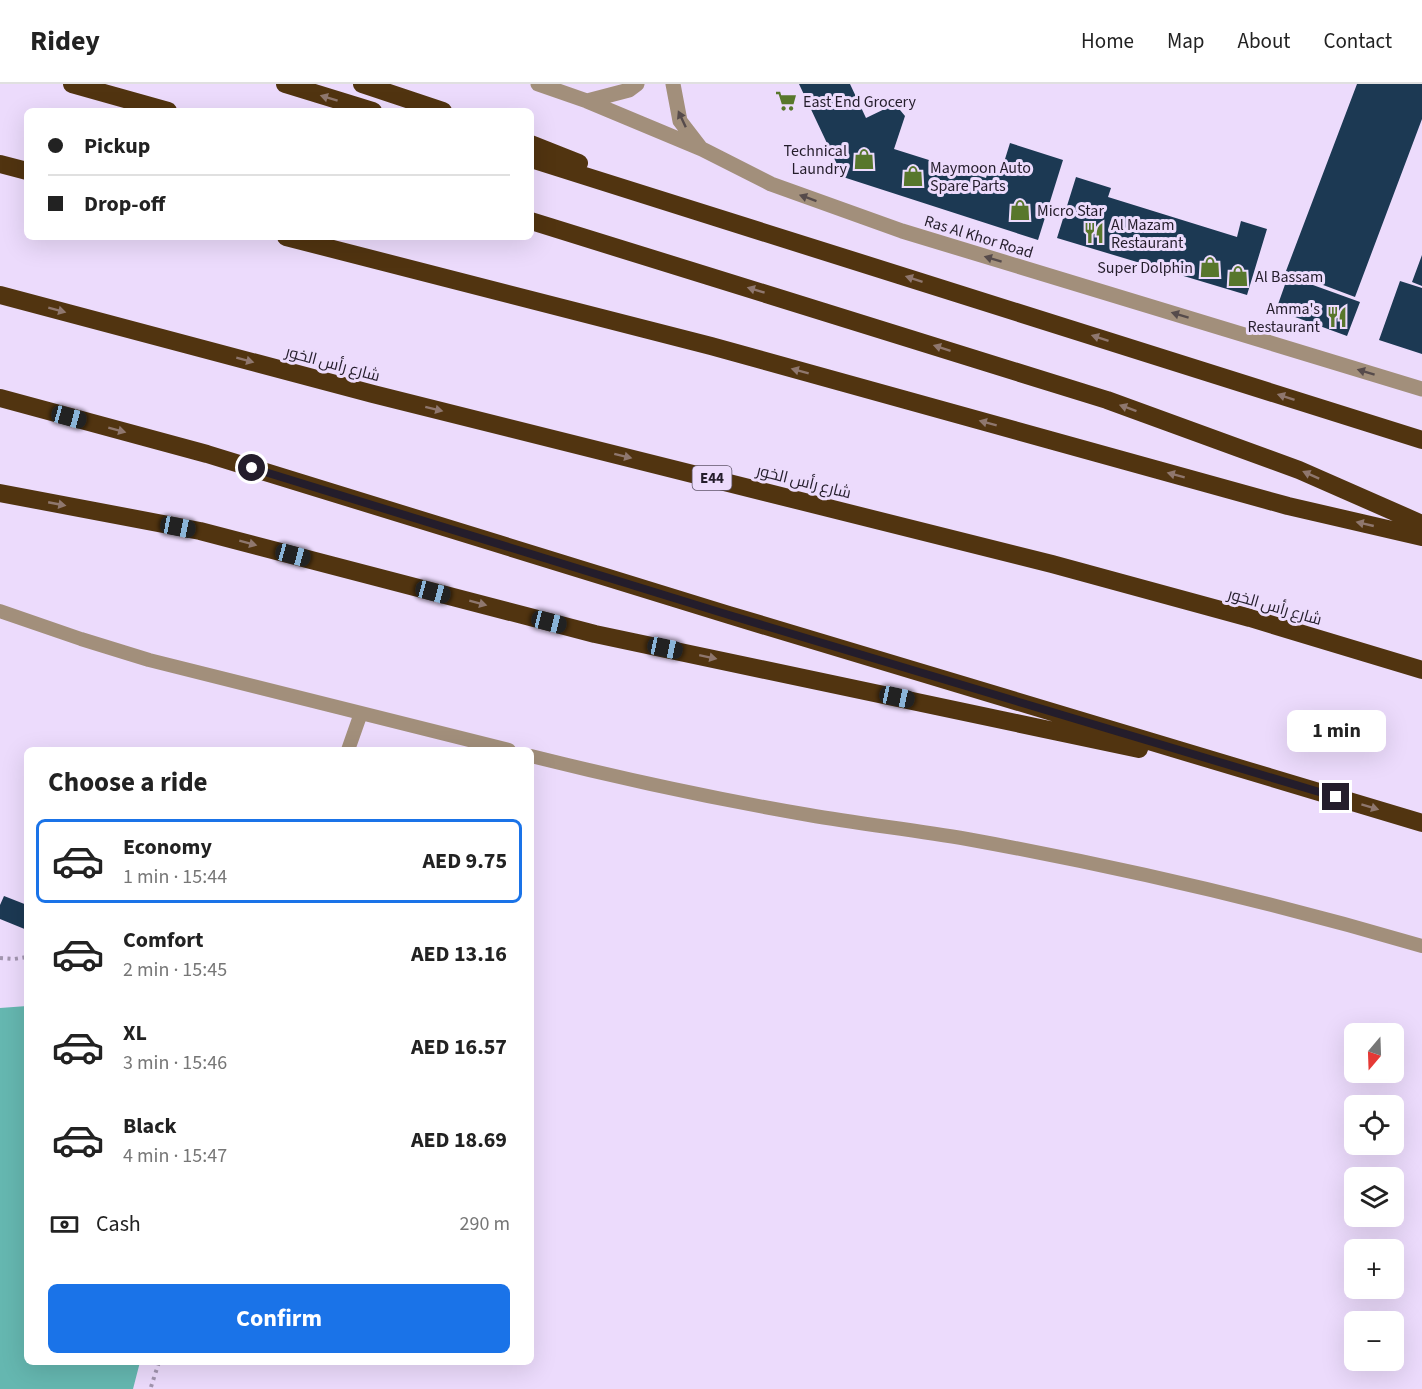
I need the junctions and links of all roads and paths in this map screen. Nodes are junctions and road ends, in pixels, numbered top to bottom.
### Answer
1 (72, 84) edge
2 (285, 84) edge
3 (362, 84) edge
4 (538, 84) edge
5 (637, 84) edge
6 (674, 84) edge
7 (587, 101) junction
8 (157, 108) edge
9 (363, 108) edge
10 (434, 108) edge
11 (534, 145) edge
12 (702, 149) junction
13 (534, 160) edge
14 (0, 164) edge
15 (24, 170) edge
16 (712, 215) junction
17 (534, 222) edge
18 (298, 240) edge
19 (0, 295) edge
20 (1422, 389) edge
21 (0, 398) edge
22 (1422, 440) edge
23 (0, 493) edge
24 (1422, 524) edge
25 (1422, 537) edge
26 (0, 610) edge
27 (1422, 670) edge
28 (361, 713) junction
29 (349, 747) edge
30 (497, 747) edge
31 (534, 757) edge
32 (1272, 777) junction
33 (1422, 823) edge
34 (1422, 946) edge
35 (24, 957) edge
36 (0, 958) edge
37 (158, 1365) edge
38 (152, 1387) dead end

1 - 8 highway
9 -> 2 highway
3 - 10 highway
4 - 7 street, Ras Al Khor Road
5 - 7 street
12 -> 6 street
7 - 12 street, Ras Al Khor Road
11 - 16 highway
20 -> 12 street, Ras Al Khor Road
13 - 16 highway
14 - 15 highway
22 -> 16 highway
24 -> 17 highway
25 -> 18 highway
19 -> 27 highway, شارع رأس الخور / E44
21 -> 32 highway
23 -> 32 highway
26 - 28 lane
28 - 29 lane
28 - 30 lane
31 - 34 lane
32 -> 33 highway
35 - 36 path
37 - 38 path

